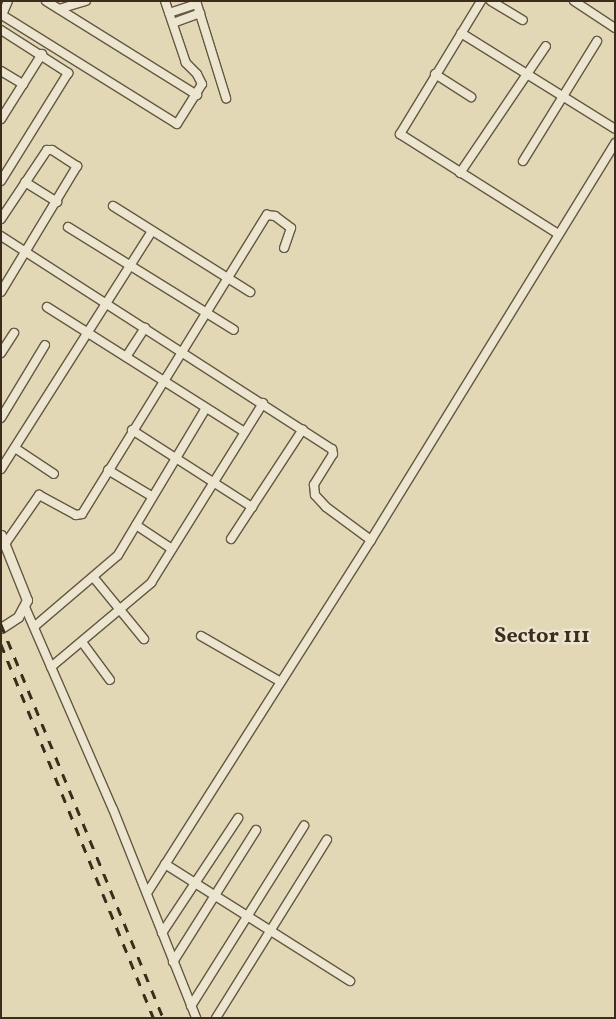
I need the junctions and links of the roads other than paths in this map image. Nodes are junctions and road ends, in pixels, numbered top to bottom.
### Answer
1 (8, 1) edge
2 (46, 1) edge
3 (86, 1) edge
4 (165, 1) edge
5 (481, 1) edge
6 (491, 1) edge
7 (574, 1) edge
8 (197, 2) edge
9 (63, 6) edge
10 (200, 13) junction
11 (170, 14) junction
12 (523, 20) dead end
13 (173, 23) junction
14 (615, 28) edge
15 (1, 30) edge
16 (461, 33) junction
17 (597, 41) dead end
18 (546, 46) dead end
19 (42, 54) junction
20 (1, 71) edge
21 (526, 73) junction
22 (435, 74) junction
23 (23, 84) junction
24 (197, 95) junction
25 (564, 95) junction
26 (471, 97) dead end
27 (226, 98) dead end
28 (1, 119) edge
29 (615, 129) edge
30 (615, 143) edge
31 (524, 161) dead end
32 (460, 173) junction
33 (1, 181) edge
34 (26, 182) junction
35 (57, 202) junction
36 (113, 206) dead end
37 (1, 218) edge
38 (68, 227) dead end
39 (152, 231) junction
40 (558, 234) junction
41 (1, 236) edge
42 (284, 248) dead end
43 (26, 252) junction
44 (129, 267) junction
45 (226, 278) junction
46 (1, 292) edge
47 (250, 292) dead end
48 (104, 303) junction
49 (47, 307) dead end
50 (204, 313) junction
51 (145, 328) junction
52 (234, 330) dead end
53 (86, 332) junction
54 (14, 333) dead end
55 (46, 345) dead end
56 (181, 350) junction
57 (1, 353) edge
58 (126, 357) junction
59 (162, 380) junction
60 (263, 403) junction
61 (206, 408) junction
62 (1, 418) edge
63 (303, 429) junction
64 (132, 430) junction
65 (245, 432) junction
66 (20, 446) junction
67 (176, 457) junction
68 (13, 459) dead end
69 (1, 469) edge
70 (108, 470) junction
71 (54, 474) dead end
72 (213, 480) junction
73 (153, 497) junction
74 (252, 507) junction
75 (136, 525) junction
76 (1, 535) edge
77 (231, 539) dead end
78 (371, 540) junction
79 (5, 544) junction
80 (172, 549) junction
81 (94, 578) junction
82 (25, 607) junction
83 (120, 611) junction
84 (35, 626) junction
85 (1, 628) edge
86 (200, 636) dead end
87 (144, 639) dead end
88 (82, 642) junction
89 (51, 666) junction
90 (110, 680) dead end
91 (281, 682) junction
92 (238, 818) dead end
93 (304, 826) dead end
94 (256, 830) dead end
95 (327, 840) dead end
96 (165, 864) junction
97 (196, 883) junction
98 (147, 893) junction
99 (216, 896) junction
100 (248, 917) junction
101 (271, 932) junction
102 (162, 933) junction
103 (173, 962) junction
104 (350, 981) dead end
105 (191, 1006) junction
106 (196, 1018) edge
107 (216, 1018) edge

1 - 24 street
2 - 9 street
3 - 9 street
4 - 11 street
5 - 16 street
6 - 12 street
7 - 14 street
8 - 10 street
8 - 11 street
9 - 24 street
10 - 13 street
10 - 27 street
11 - 13 street
13 - 24 street
15 - 19 street
16 - 21 street
16 - 22 street
17 - 25 street
18 - 21 street
19 - 23 street
19 - 33 street
20 - 23 street
21 - 25 street
21 - 32 street
22 - 26 street
22 - 32 street
23 - 28 street
25 - 29 street
25 - 31 street
30 - 40 street
32 - 40 street
34 - 35 street
34 - 35 street
34 - 37 street
35 - 43 street
36 - 39 street
38 - 44 street
39 - 44 street
39 - 45 street
40 - 78 street
41 - 43 street
42 - 45 street
43 - 46 street
43 - 48 street
44 - 48 street
44 - 50 street
45 - 47 street
45 - 50 street
48 - 51 street
48 - 53 street
49 - 53 street
50 - 52 street
50 - 56 street
51 - 56 street
51 - 58 street
53 - 58 street
53 - 66 street
54 - 57 street
55 - 62 street
56 - 59 street
56 - 60 street
58 - 59 street
59 - 61 street
59 - 64 street
60 - 63 street
60 - 65 street
61 - 65 street
61 - 67 street
63 - 74 street
63 - 78 street
64 - 67 street
64 - 70 street
65 - 72 street
66 - 68 street
66 - 69 street
66 - 71 street
67 - 72 street
67 - 73 street
70 - 73 street
70 - 79 street
72 - 74 street
72 - 80 street
73 - 75 street
74 - 77 street
75 - 80 street
75 - 81 street
76 - 79 street
78 - 91 street
79 - 82 street
80 - 83 street
81 - 83 street
81 - 84 street
82 - 84 street
82 - 85 street
83 - 87 street
83 - 88 street
84 - 89 street
86 - 91 street
88 - 89 street
88 - 90 street
89 - 98 street
91 - 96 street
92 - 97 street
93 - 100 street
94 - 99 street
95 - 101 street
96 - 97 street
96 - 98 street
97 - 99 street
97 - 102 street
98 - 102 street
99 - 100 street
99 - 103 street
100 - 101 street
100 - 105 street
101 - 104 street
101 - 107 street
102 - 103 street
103 - 105 street
105 - 106 street

